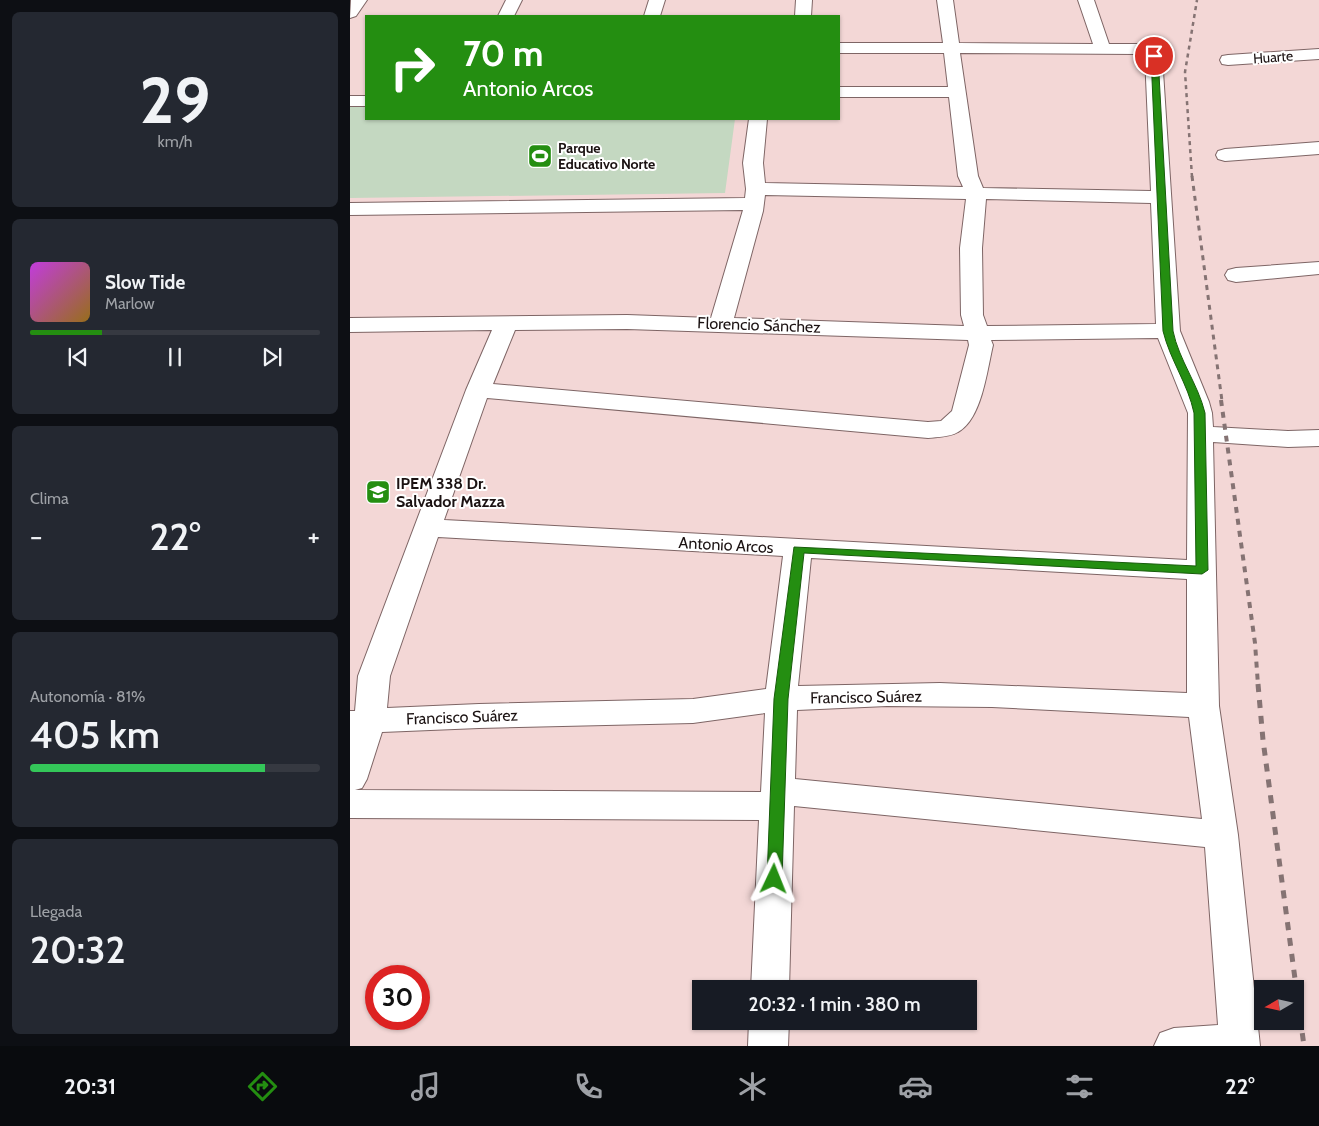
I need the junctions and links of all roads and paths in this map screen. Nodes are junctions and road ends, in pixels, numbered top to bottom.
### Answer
1 (359, 0) edge
2 (514, 0) edge
3 (657, 0) edge
4 (804, 0) edge
5 (944, 0) edge
6 (1086, 0) edge
7 (350, 12) edge
8 (506, 15) edge
9 (652, 15) edge
10 (803, 15) edge
11 (840, 48) edge
12 (952, 48) junction
13 (1104, 49) junction
14 (1319, 54) edge
15 (1228, 60) dead end
16 (840, 92) edge
17 (958, 92) junction
18 (350, 101) edge
19 (365, 101) edge
20 (758, 120) edge
21 (1319, 148) edge
22 (1225, 155) dead end
23 (975, 192) junction
24 (755, 196) junction
25 (1162, 197) junction
26 (350, 209) edge
27 (1319, 268) edge
28 (1236, 275) dead end
29 (508, 323) junction
30 (721, 323) junction
31 (350, 325) edge
32 (1168, 331) junction
33 (977, 333) junction
34 (478, 390) junction
35 (1201, 434) junction
36 (1319, 438) edge
37 (429, 528) junction
38 (798, 549) junction
39 (1202, 570) junction
40 (781, 699) junction
41 (1203, 706) junction
42 (360, 722) edge
43 (350, 778) edge
44 (778, 798) junction
45 (350, 804) edge
46 (1221, 835) junction
47 (770, 980) edge
48 (769, 1030) edge
49 (1240, 1044) edge
50 (768, 1046) edge
51 (1174, 1046) edge

1 - 7 street
2 - 8 street
3 - 9 street
4 - 10 street
5 - 12 street
6 - 13 street
11 - 12 street
12 - 13 street
12 - 17 street
13 - 25 street
14 - 15 street, Huarte
16 - 17 street
17 - 23 street
18 - 19 street
20 - 24 street
21 - 22 street
23 - 24 street
23 - 25 street
23 - 33 street
24 - 26 street
24 - 30 street
25 - 32 street
27 - 28 street
29 - 30 street, Florencio Sánchez
29 - 31 street, Florencio Sánchez
29 - 34 street
30 - 33 street, Florencio Sánchez
32 - 33 street, Florencio Sánchez
32 - 35 street
33 - 34 street
34 - 37 street
35 - 36 street
35 - 39 street
37 - 38 street, Antonio Arcos
37 - 42 street
38 - 39 street, Antonio Arcos
38 - 40 street
39 - 41 street
40 - 41 street, Francisco Suárez
40 - 42 street, Francisco Suárez
40 - 44 street
41 - 46 street
42 - 43 street
44 - 45 street
44 - 46 street
44 - 47 street
46 - 49 street
48 - 50 street
49 - 51 street

